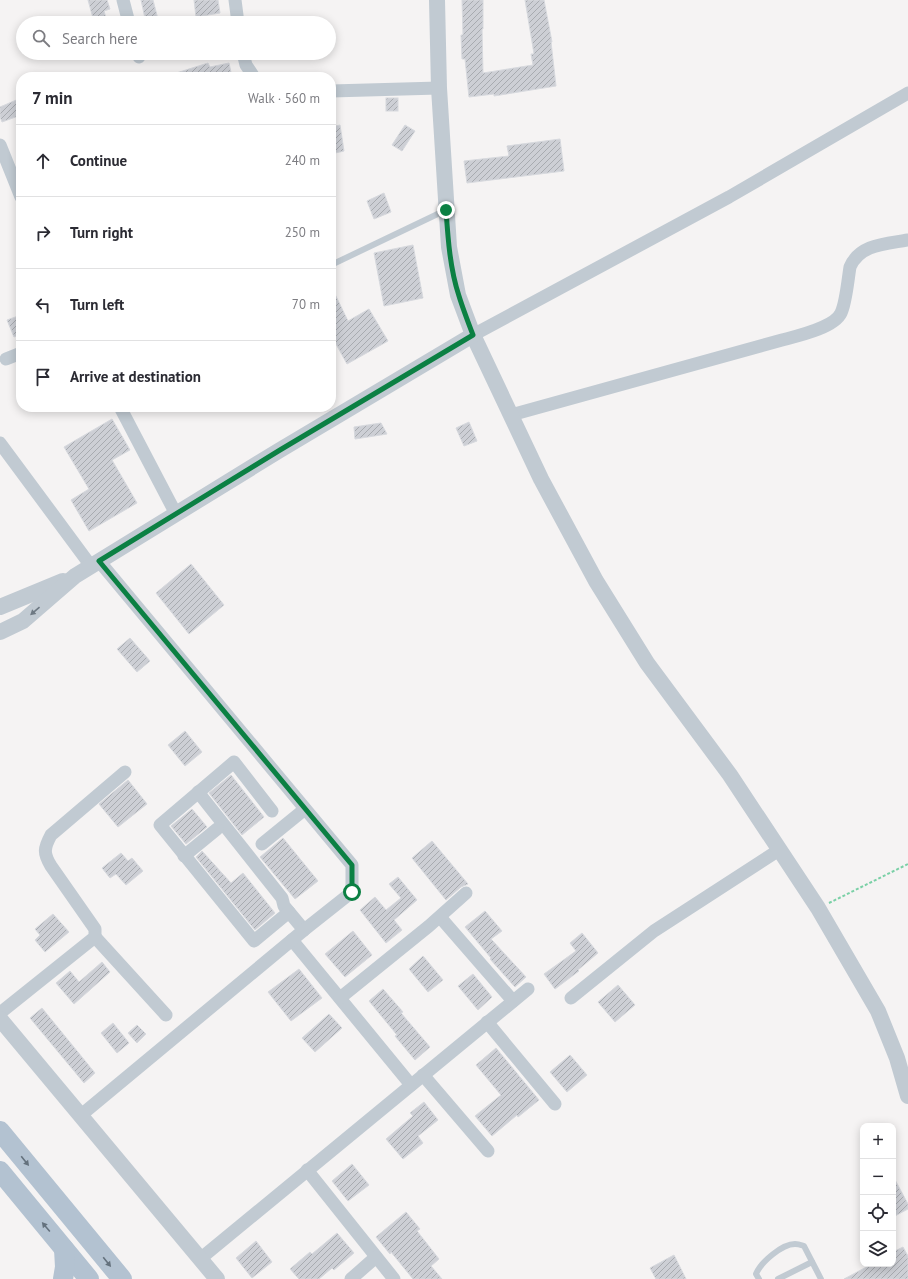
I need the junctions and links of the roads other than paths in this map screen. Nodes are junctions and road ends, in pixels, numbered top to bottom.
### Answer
1 (123, 0) edge
2 (236, 0) edge
3 (437, 0) edge
4 (128, 16) edge
5 (237, 16) edge
6 (244, 60) edge
7 (251, 72) edge
8 (439, 88) junction
9 (336, 91) edge
10 (908, 93) edge
11 (0, 145) edge
12 (16, 185) edge
13 (446, 210) junction
14 (908, 240) edge
15 (336, 263) edge
16 (473, 335) junction
17 (16, 355) edge
18 (6, 359) dead end
19 (123, 412) edge
20 (510, 415) junction
21 (0, 443) edge
22 (176, 514) junction
23 (95, 564) junction
24 (75, 576) junction
25 (0, 607) edge
26 (0, 632) edge
27 (125, 772) dead end
28 (195, 794) junction
29 (305, 809) junction
30 (272, 811) dead end
31 (217, 829) junction
32 (262, 844) dead end
33 (779, 850) junction
34 (184, 856) junction
35 (466, 893) dead end
36 (286, 909) junction
37 (440, 917) junction
38 (304, 930) junction
39 (95, 937) junction
40 (292, 940) junction
41 (528, 989) dead end
42 (340, 998) junction
43 (571, 998) dead end
44 (513, 1001) junction
45 (0, 1013) edge
46 (166, 1015) dead end
47 (0, 1019) edge
48 (487, 1022) junction
49 (423, 1076) junction
50 (411, 1085) junction
51 (908, 1096) edge
52 (555, 1104) dead end
53 (80, 1116) junction
54 (0, 1131) edge
55 (488, 1151) dead end
56 (307, 1170) junction
57 (0, 1172) edge
58 (64, 1249) junction
59 (376, 1257) junction
60 (200, 1259) junction
61 (812, 1262) junction
62 (63, 1279) edge
63 (89, 1279) edge
64 (122, 1279) edge
65 (217, 1279) edge
66 (351, 1279) edge
67 (394, 1279) edge
68 (760, 1279) edge
69 (778, 1279) edge
70 (821, 1279) edge

1 - 4 street
2 - 5 street
3 - 8 street
6 - 7 street
8 - 9 street
8 - 13 street
10 - 16 street
11 - 12 street
13 - 15 lane
13 - 16 street
14 - 20 street
16 - 20 street
16 - 22 street
17 - 18 street
19 - 22 street
20 - 33 street
21 - 23 street
22 - 23 street
23 - 24 street
23 - 29 street
24 - 25 street
24 -> 26 street
27 - 39 street
28 - 30 street
28 - 31 street
28 - 34 street
28 - 36 street
29 - 32 street
29 - 38 street
31 - 34 street
31 - 36 street
33 - 43 street
33 - 51 street
34 - 36 street
35 - 37 street
36 - 38 street
37 - 42 street
37 - 44 street
38 - 40 street
39 - 45 street
39 - 46 street
40 - 42 street
40 - 53 street
41 - 44 street
42 - 50 street
44 - 48 street
47 - 53 street
48 - 49 street
48 - 52 street
49 - 50 street
49 - 55 street
50 - 56 street
53 - 60 street
54 -> 64 main road
56 - 59 street
56 - 60 street
58 -> 57 main road
58 - 62 main road
58 - 63 main road
59 - 66 street
59 - 67 street
60 - 65 street
61 - 68 lane
61 - 69 lane
61 - 70 lane

